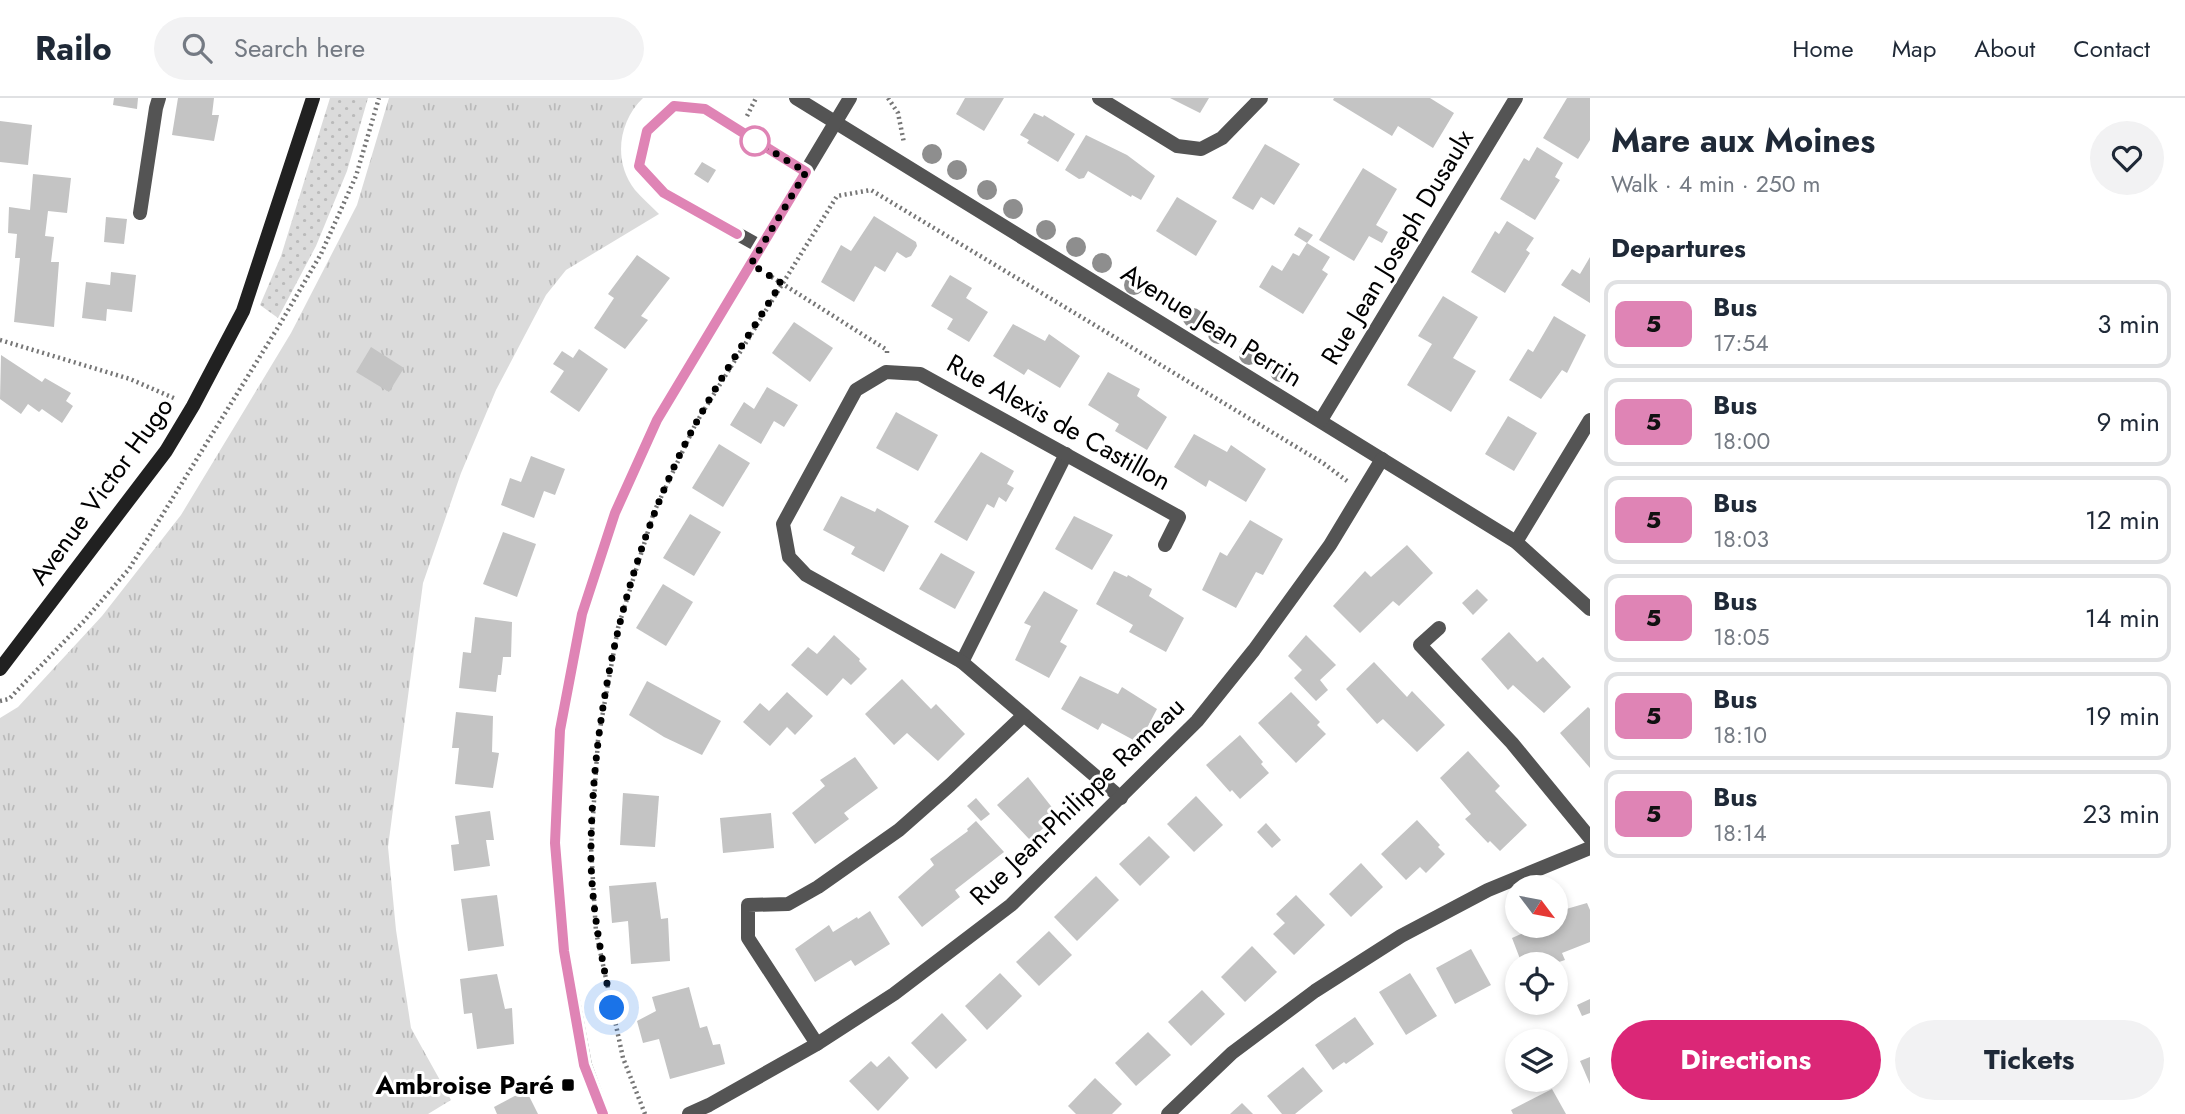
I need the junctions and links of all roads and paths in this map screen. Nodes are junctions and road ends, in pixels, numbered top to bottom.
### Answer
1 (159, 98) edge
2 (313, 98) edge
3 (379, 98) edge
4 (796, 98) edge
5 (850, 98) edge
6 (888, 98) edge
7 (1099, 98) edge
8 (1261, 98) edge
9 (1516, 98) edge
10 (836, 122) junction
11 (909, 167) junction
12 (806, 172) junction
13 (140, 213) dead end
14 (761, 247) junction
15 (751, 264) junction
16 (781, 283) junction
17 (0, 340) edge
18 (886, 372) junction
19 (193, 406) junction
20 (1321, 420) junction
21 (1590, 420) edge
22 (1066, 454) junction
23 (1382, 459) junction
24 (1362, 491) junction
25 (1516, 542) junction
26 (1164, 545) dead end
27 (1590, 609) edge
28 (1439, 628) dead end
29 (962, 663) junction
30 (0, 669) edge
31 (0, 701) edge
32 (1024, 715) junction
33 (1121, 798) junction
34 (1590, 838) edge
35 (1590, 848) edge
36 (817, 1044) junction
37 (603, 1114) edge
38 (645, 1114) edge
39 (688, 1114) edge
40 (1168, 1114) edge

1 - 13 street
2 - 19 main road, Avenue Victor Hugo
3 - 31 path
4 - 10 street, Avenue Jean Perrin
5 - 10 street
6 - 11 path
7 - 8 street
9 - 20 street, Rue Jean Joseph Dusaulx
10 - 11 street, Avenue Jean Perrin
10 - 12 street
11 - 20 street, Avenue Jean Perrin
12 - 14 street
12 - 14 street
14 - 15 street
15 - 16 path
15 - 37 street
16 - 18 path
16 - 24 path
16 - 38 path
17 - 19 path
18 - 22 street, Rue Alexis de Castillon
18 - 29 street
19 - 30 main road, Avenue Victor Hugo
20 - 23 street, Avenue Jean Perrin
21 - 25 street
22 - 26 street, Rue Alexis de Castillon
22 - 29 street
23 - 24 street, Rue Jean-Philippe Rameau
23 - 25 street, Avenue Jean Perrin
24 - 33 street, Rue Jean-Philippe Rameau
25 - 27 street, Avenue Jean Perrin
28 - 34 street
29 - 32 street
32 - 33 street
32 - 36 street
33 - 36 street, Rue Jean-Philippe Rameau
35 - 40 street
36 - 39 street, Rue Jean-Philippe Rameau

